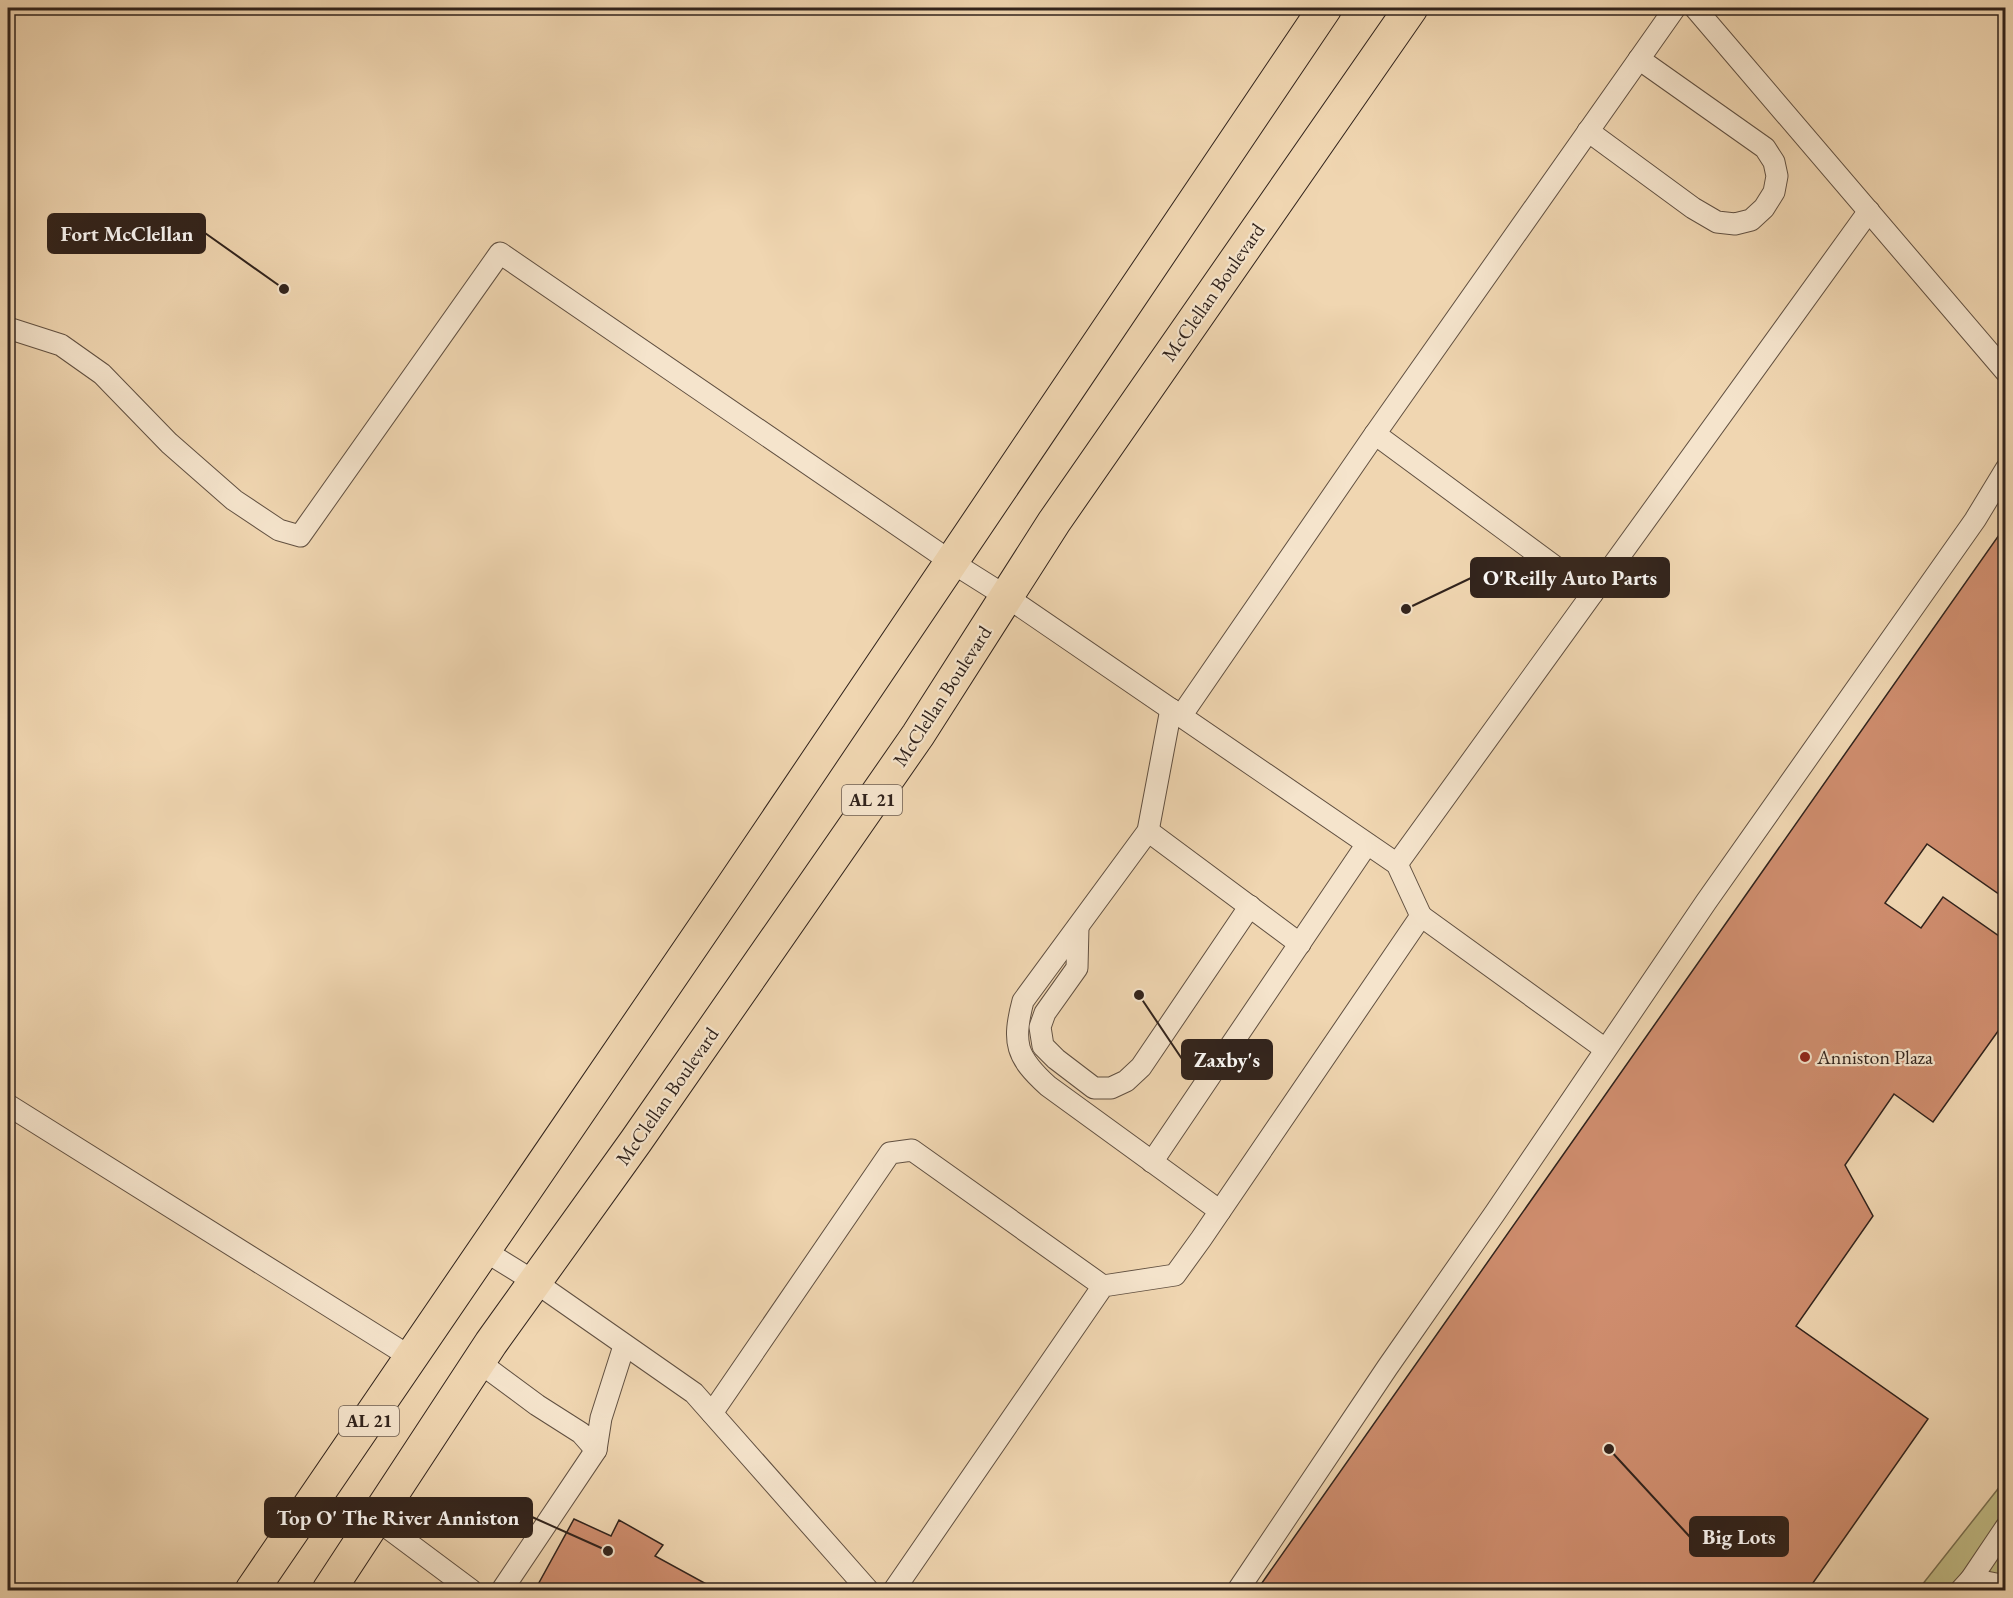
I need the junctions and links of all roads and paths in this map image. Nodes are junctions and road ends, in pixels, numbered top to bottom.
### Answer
1 (1325, 8) edge
2 (1412, 8) edge
3 (1675, 8) edge
4 (1695, 8) edge
5 (1639, 59) junction
6 (1588, 131) junction
7 (1869, 211) junction
8 (8, 328) edge
9 (2006, 372) edge
10 (1375, 434) junction
11 (2006, 469) edge
12 (953, 564) junction
13 (1592, 594) junction
14 (1007, 597) junction
15 (1176, 713) junction
16 (1148, 831) junction
17 (1367, 844) junction
18 (1397, 864) junction
19 (1250, 906) junction
20 (1421, 916) junction
21 (1078, 927) junction
22 (1300, 944) junction
23 (1605, 1049) junction
24 (8, 1106) edge
25 (1152, 1162) junction
26 (1220, 1211) junction
27 (485, 1251) junction
28 (534, 1282) junction
29 (1103, 1286) junction
30 (624, 1346) junction
31 (412, 1358) junction
32 (478, 1362) junction
33 (712, 1413) junction
34 (596, 1450) junction
35 (376, 1519) junction
36 (2006, 1527) edge
37 (1966, 1585) edge
38 (2006, 1586) edge
39 (332, 1589) edge
40 (252, 1590) edge
41 (471, 1590) edge
42 (502, 1590) edge
43 (868, 1590) edge
44 (894, 1590) edge
45 (1238, 1590) edge

1 - 12 highway, AL 21
2 - 14 highway, McClellan Boulevard / AL 21
3 - 5 lane
4 - 7 lane
5 - 6 lane
5 - 6 lane
6 - 10 lane
7 - 9 lane
7 - 13 lane
8 - 12 lane
10 - 13 lane
10 - 15 lane
11 - 23 lane
12 - 14 lane
12 - 27 highway, AL 21
13 - 18 lane
14 - 15 lane
14 - 28 highway, McClellan Boulevard / AL 21
15 - 16 lane
15 - 17 lane
16 - 19 lane
16 - 21 lane
17 - 18 lane
17 - 22 lane
18 - 20 lane
19 - 21 lane
19 - 22 lane
20 - 23 lane
20 - 26 lane
21 - 25 lane
22 - 25 lane
23 - 45 lane
24 - 31 lane
25 - 26 lane
26 - 29 lane
27 - 28 lane
27 - 31 highway, AL 21
28 - 30 lane
28 - 32 highway, McClellan Boulevard / AL 21
29 - 33 lane
29 - 44 lane
30 - 33 lane
30 - 34 lane
31 - 40 highway, AL 21
32 - 34 lane
32 - 35 highway, McClellan Boulevard / AL 21
33 - 43 lane
34 - 42 lane
35 - 39 highway, McClellan Boulevard / AL 21
35 - 41 lane
36 - 37 lane
37 - 38 lane

